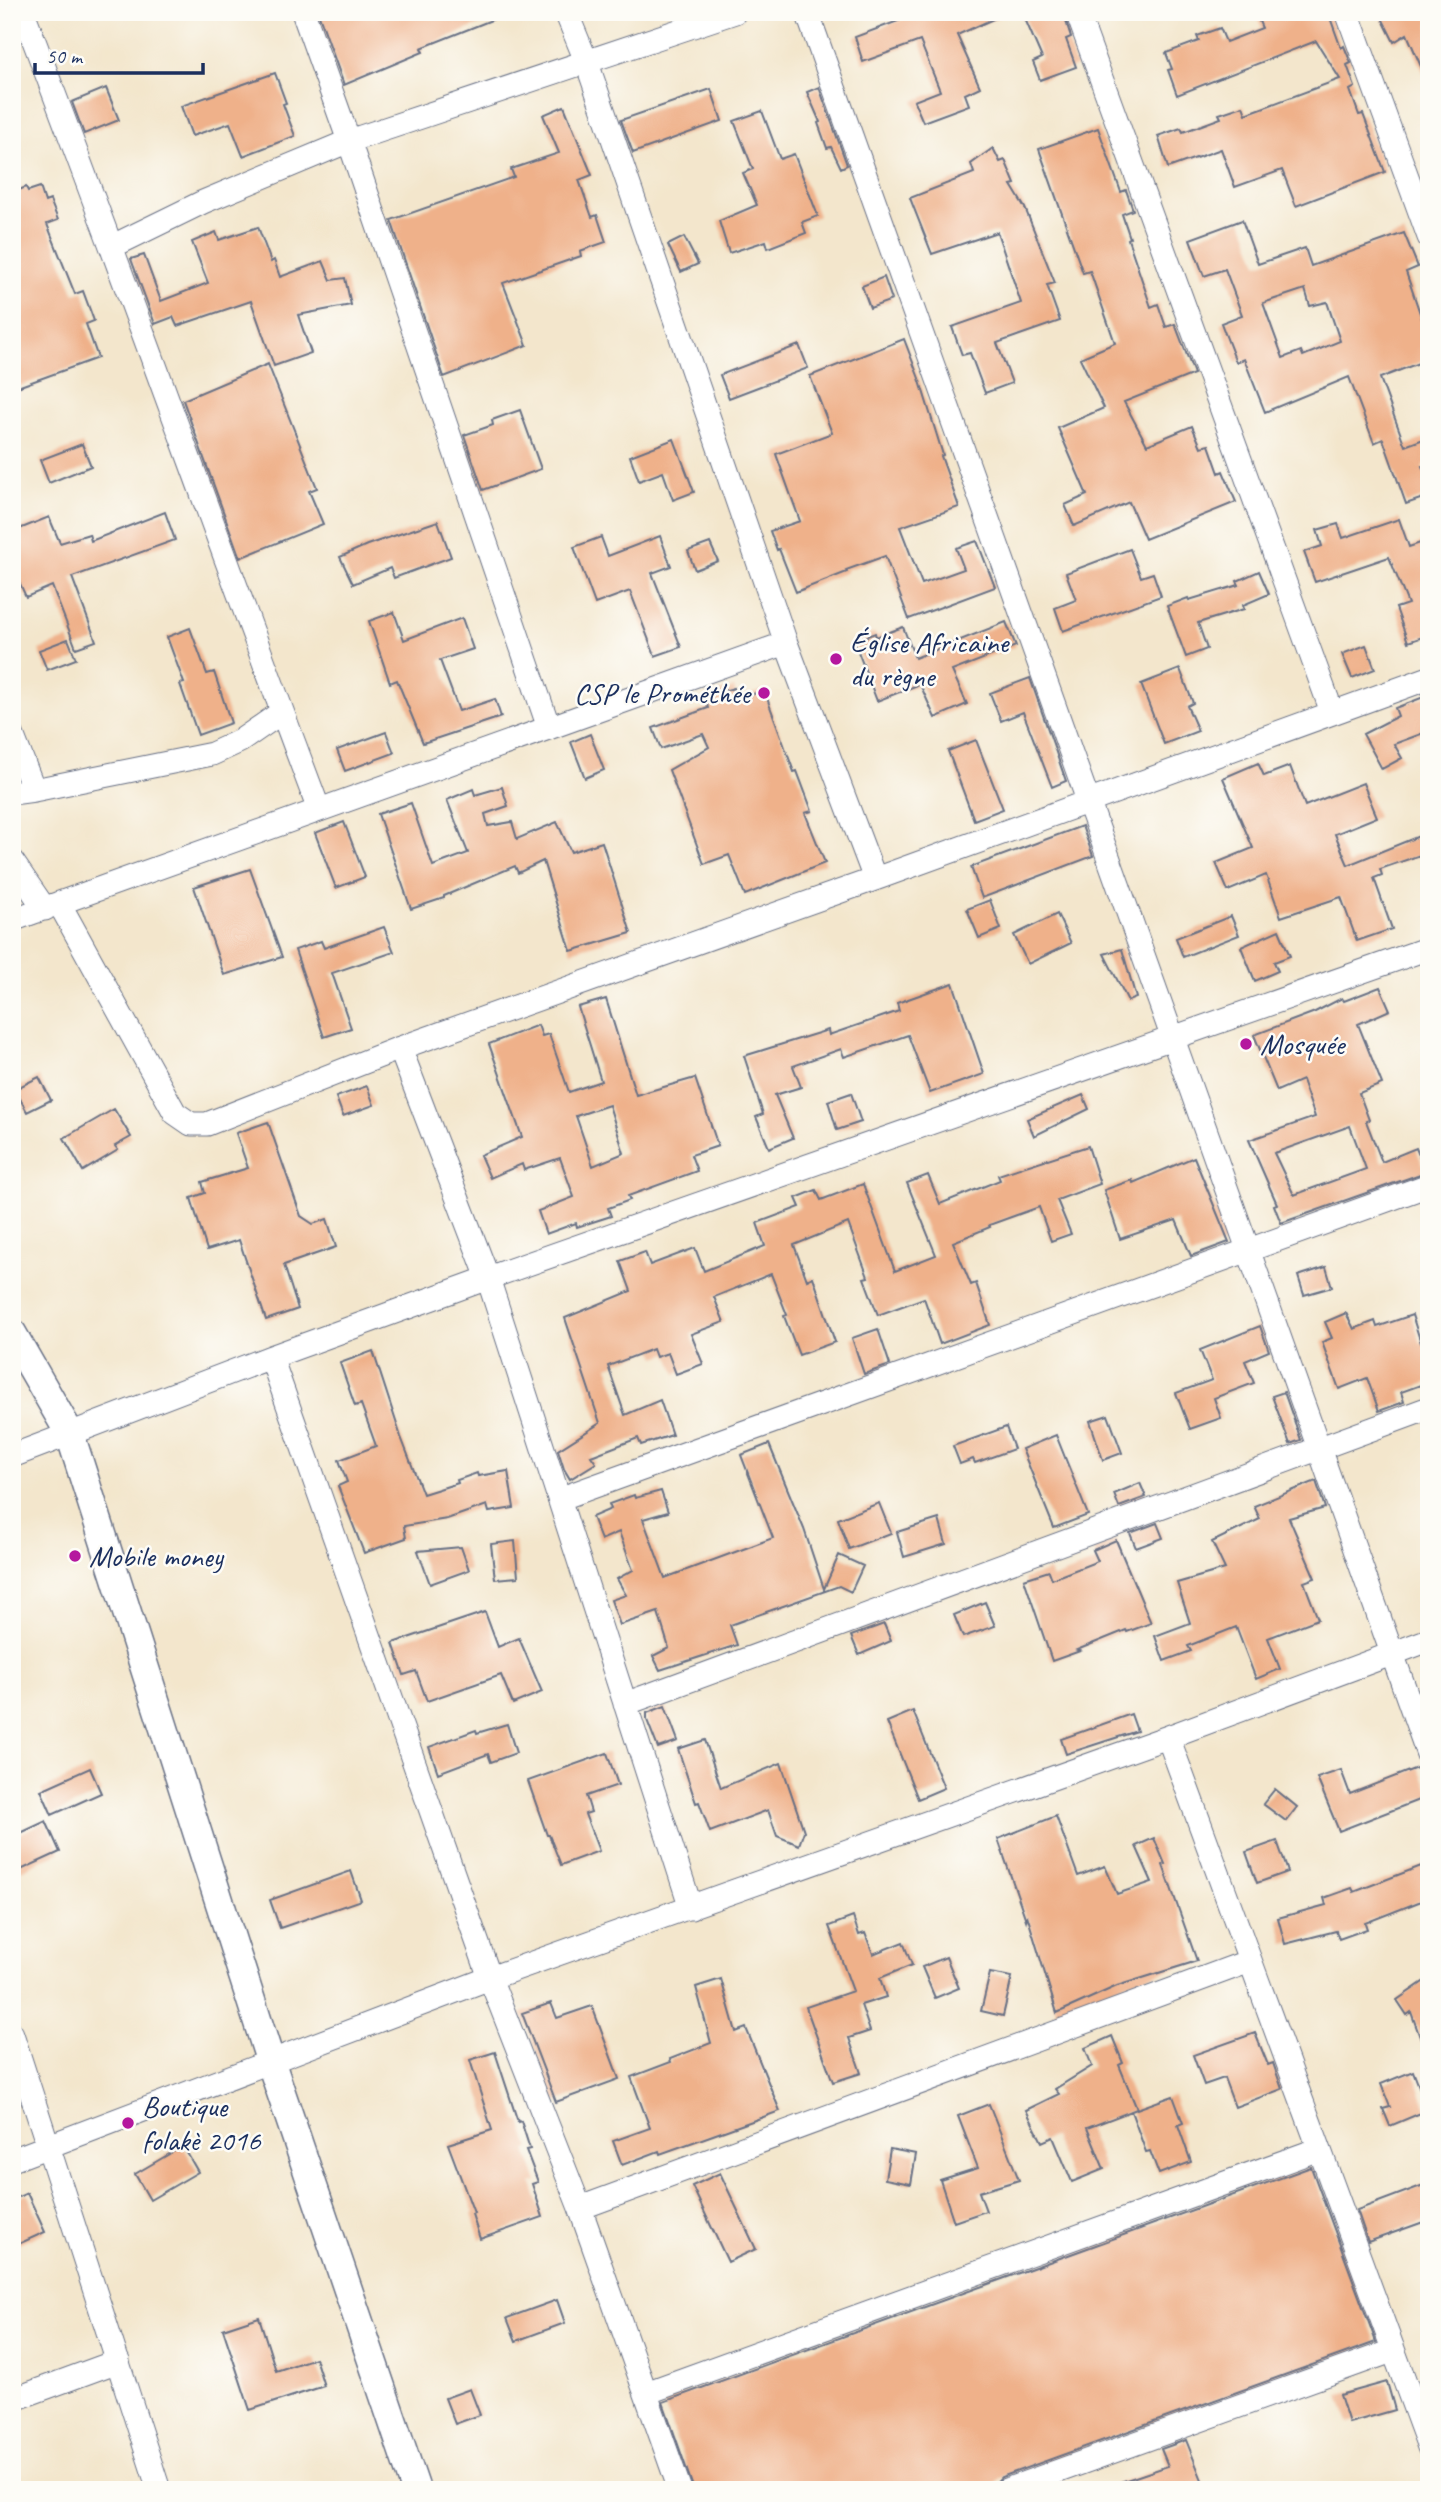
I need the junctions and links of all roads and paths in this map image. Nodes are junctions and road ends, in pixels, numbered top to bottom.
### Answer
1 (23, 12) edge
2 (303, 12) edge
3 (566, 12) edge
4 (735, 12) edge
5 (807, 12) edge
6 (1077, 12) edge
7 (1347, 12) edge
8 (587, 63) junction
9 (349, 141) junction
10 (1429, 237) edge
11 (113, 246) junction
12 (786, 643) junction
13 (1429, 678) edge
14 (282, 712) junction
15 (1332, 712) junction
16 (549, 728) junction
17 (12, 734) edge
18 (23, 792) edge
19 (1088, 802) junction
20 (319, 810) junction
21 (12, 861) edge
22 (875, 880) junction
23 (52, 906) junction
24 (12, 920) edge
25 (1429, 948) edge
26 (1172, 1037) junction
27 (400, 1048) junction
28 (1429, 1185) edge
29 (1248, 1250) junction
30 (488, 1278) junction
31 (12, 1333) edge
32 (271, 1357) junction
33 (1429, 1408) edge
34 (70, 1434) junction
35 (1318, 1447) junction
36 (12, 1456) edge
37 (559, 1499) junction
38 (1429, 1640) edge
39 (1392, 1653) junction
40 (625, 1704) junction
41 (1168, 1737) junction
42 (1429, 1756) edge
43 (691, 1908) junction
44 (1250, 1961) junction
45 (490, 1979) junction
46 (12, 2034) edge
47 (270, 2060) junction
48 (48, 2147) junction
49 (1319, 2150) junction
50 (12, 2160) edge
51 (580, 2208) junction
52 (1392, 2351) junction
53 (118, 2361) junction
54 (646, 2393) junction
55 (12, 2400) edge
56 (1429, 2447) edge
57 (159, 2490) edge
58 (416, 2490) edge
59 (680, 2490) edge
60 (1006, 2490) edge

1 - 11 street
2 - 9 street
3 - 8 street
4 - 8 street
5 - 19 street
6 - 15 street
7 - 10 street
8 - 9 street
8 - 12 street
9 - 11 street
9 - 16 street
11 - 14 street
12 - 16 street
12 - 22 street
13 - 15 street
14 - 18 street
14 - 20 street
15 - 19 street
16 - 20 street
17 - 18 street
19 - 22 street
19 - 26 street
20 - 23 street
21 - 23 street
22 - 27 street
23 - 24 street
23 - 27 street
25 - 26 street
26 - 29 street
26 - 30 street
27 - 30 street
28 - 29 street
29 - 35 street
29 - 37 street
30 - 32 street
30 - 37 street
31 - 34 street
32 - 34 street
32 - 45 street
33 - 35 street
34 - 36 street
34 - 47 street
35 - 39 street
35 - 40 street
37 - 40 street
38 - 39 street
39 - 41 street
39 - 42 street
40 - 43 street
41 - 43 street
41 - 44 street
43 - 45 street
44 - 49 street
44 - 51 street
45 - 47 street
45 - 51 street
46 - 48 street
47 - 48 street
47 - 58 street
48 - 50 street
48 - 53 street
49 - 52 street
49 - 54 street
51 - 54 street
52 - 56 street
52 - 60 street
53 - 55 street
53 - 57 street
54 - 59 street

